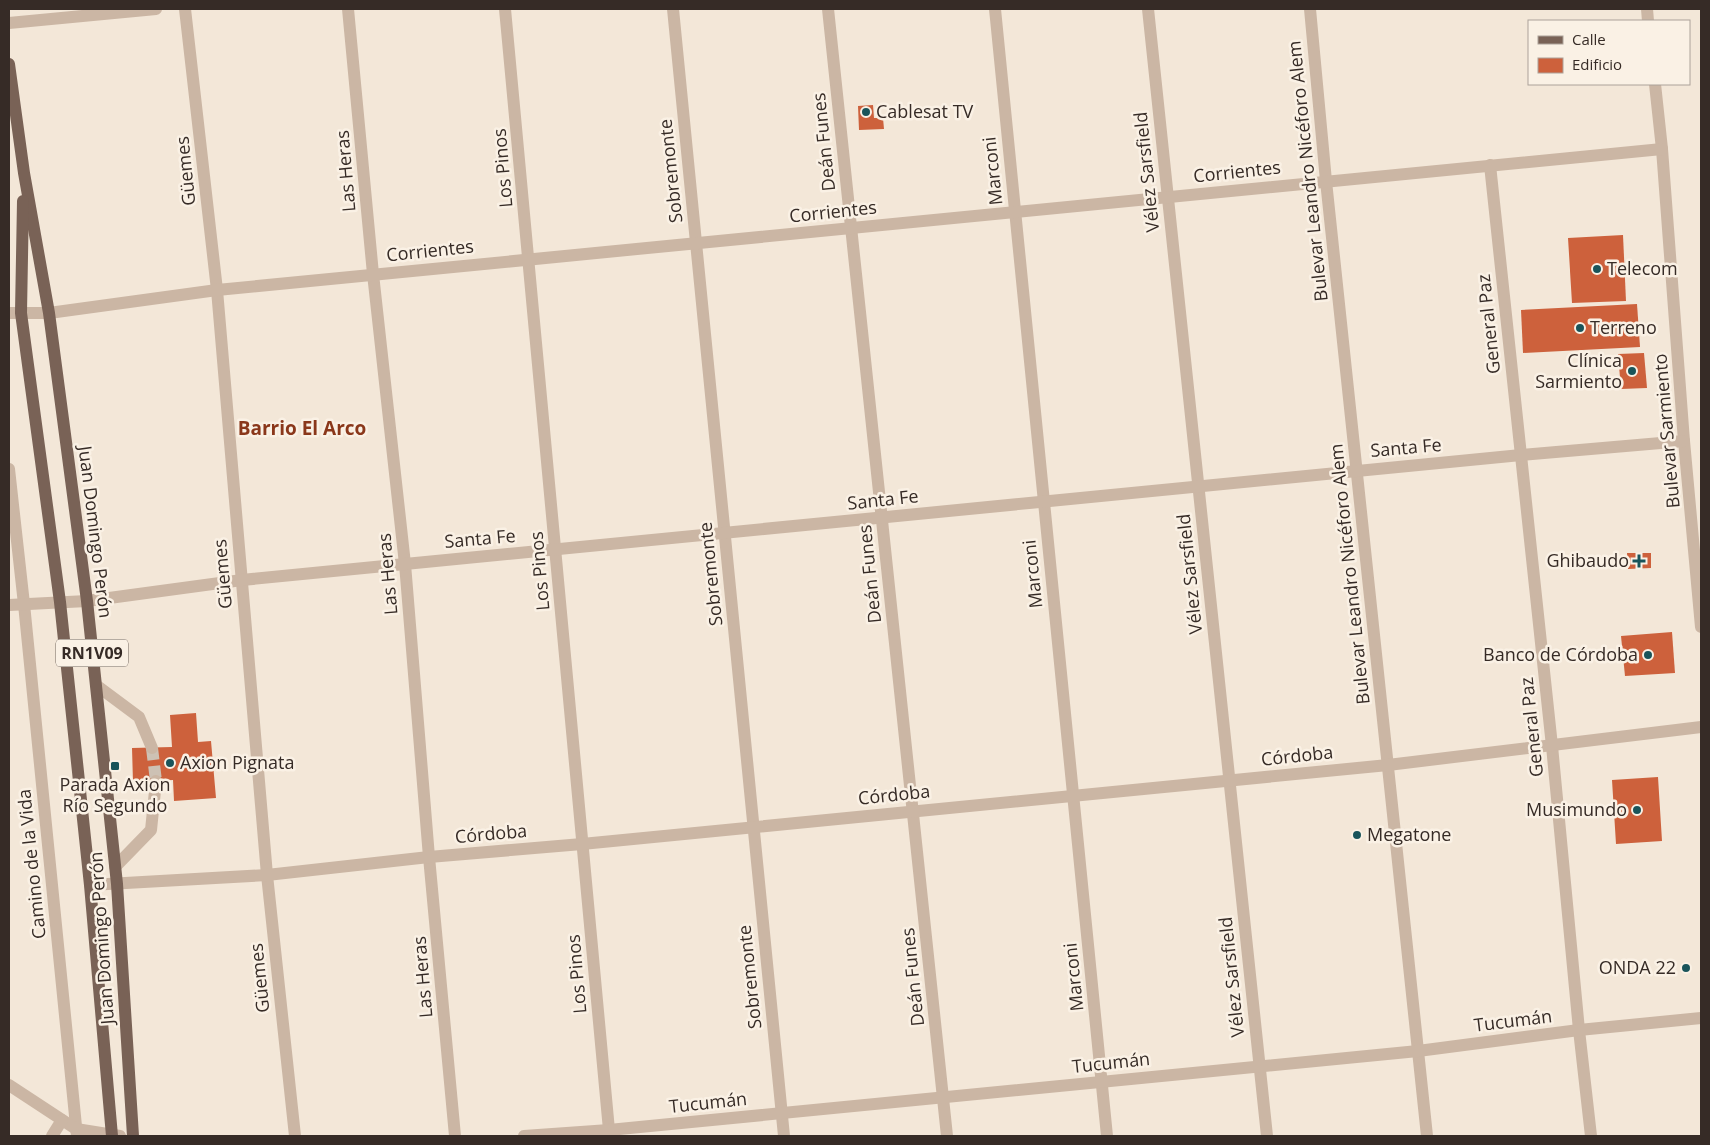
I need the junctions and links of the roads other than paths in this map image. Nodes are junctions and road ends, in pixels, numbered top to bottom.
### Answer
1 (156, 9) edge
2 (185, 9) edge
3 (348, 9) edge
4 (505, 9) edge
5 (673, 9) edge
6 (828, 9) edge
7 (995, 9) edge
8 (1148, 9) edge
9 (1310, 9) edge
10 (9, 23) edge
11 (9, 64) edge
12 (1655, 85) edge
13 (11, 92) edge
14 (1662, 148) junction
15 (1490, 165) junction
16 (24, 173) junction
17 (1326, 181) junction
18 (1167, 196) junction
19 (1015, 211) junction
20 (851, 228) junction
21 (696, 243) junction
22 (529, 259) junction
23 (373, 274) junction
24 (217, 290) junction
25 (15, 313) edge
26 (49, 313) junction
27 (1684, 441) junction
28 (1521, 455) junction
29 (9, 469) edge
30 (1356, 471) junction
31 (1198, 486) junction
32 (1044, 501) junction
33 (881, 517) junction
34 (724, 533) junction
35 (555, 549) junction
36 (405, 564) junction
37 (242, 580) junction
38 (87, 601) junction
39 (60, 602) junction
40 (24, 604) junction
41 (9, 605) edge
42 (1701, 627) edge
43 (96, 685) junction
44 (1701, 727) edge
45 (1552, 746) junction
46 (152, 748) tunnel mouth
47 (1388, 765) junction
48 (156, 780) tunnel mouth
49 (1229, 780) junction
50 (1073, 795) junction
51 (913, 811) junction
52 (753, 827) junction
53 (582, 844) junction
54 (429, 857) junction
55 (115, 867) junction
56 (267, 875) junction
57 (117, 884) junction
58 (90, 886) junction
59 (1701, 1018) edge
60 (1579, 1030) junction
61 (1418, 1051) junction
62 (1260, 1066) junction
63 (1102, 1081) junction
64 (9, 1085) edge
65 (943, 1097) junction
66 (781, 1113) junction
67 (62, 1120) junction
68 (609, 1130) junction
69 (76, 1132) edge
70 (52, 1136) edge
71 (115, 1136) edge
72 (133, 1136) edge
73 (295, 1136) edge
74 (455, 1136) edge
75 (524, 1136) edge
76 (784, 1136) edge
77 (947, 1136) edge
78 (1107, 1136) edge
79 (1267, 1136) edge
80 (1427, 1136) edge
81 (1591, 1136) edge

1 - 10 street
2 - 24 street, Güemes
3 - 23 street, Las Heras
4 - 22 street, Los Pinos
5 - 21 street, Sobremonte
6 - 20 street, Deán Funes
7 - 19 street, Marconi
8 - 18 street, Vélez Sarsfield
9 - 17 street, Bulevar Leandro Nicéforo Alem
11 - 13 main road, Juan Domingo Perón / RN1V09
12 - 14 street, Bulevar Sarmiento
13 - 16 main road, Juan Domingo Perón / RN1V09
14 - 15 street, Corrientes
14 - 27 street, Bulevar Sarmiento
15 - 17 street, Corrientes
15 - 28 street, General Paz
16 - 25 main road, Juan Domingo Perón / RN1V09
16 - 26 main road, Juan Domingo Perón / RN1V09
17 - 18 street, Corrientes
17 - 30 street, Bulevar Leandro Nicéforo Alem
18 - 19 street, Corrientes
18 - 31 street, Vélez Sarsfield
19 - 20 street, Corrientes
19 - 32 street, Marconi
20 - 21 street, Corrientes
20 - 33 street, Deán Funes
21 - 22 street, Corrientes
21 - 34 street, Sobremonte
22 - 23 street, Corrientes
22 - 35 street, Los Pinos
23 - 24 street, Corrientes
23 - 36 street, Las Heras
24 - 26 street, Corrientes
24 - 37 street, Güemes
25 - 26 street, Corrientes
25 - 39 main road, Juan Domingo Perón / RN1V09
26 - 38 main road, Juan Domingo Perón / RN1V09
27 - 28 street, Santa Fe
27 - 42 street, Bulevar Sarmiento
28 - 30 street, Santa Fe
28 - 45 street, General Paz
29 - 40 street, Camino de la Vida
30 - 31 street, Santa Fe
30 - 47 street, Bulevar Leandro Nicéforo Alem
31 - 32 street, Santa Fe
31 - 49 street, Vélez Sarsfield
32 - 33 street, Santa Fe
32 - 50 street, Marconi
33 - 34 street, Santa Fe
33 - 51 street, Deán Funes
34 - 35 street, Santa Fe
34 - 52 street, Sobremonte
35 - 36 street, Santa Fe
35 - 53 street, Los Pinos
36 - 37 street, Santa Fe
36 - 54 street, Las Heras
37 - 38 street, Santa Fe
37 - 56 street, Güemes
38 - 39 street, Santa Fe
38 - 43 main road, Juan Domingo Perón / RN1V09
39 - 40 street, Santa Fe
39 - 58 main road, Juan Domingo Perón / RN1V09
40 - 41 street, Santa Fe
40 - 69 street, Camino de la Vida
43 - 46 street
43 - 55 main road, Juan Domingo Perón / RN1V09
44 - 45 street, Córdoba
45 - 47 street, Córdoba
45 - 60 street, General Paz
47 - 49 street, Córdoba
47 - 61 street, Bulevar Leandro Nicéforo Alem
48 - 55 street
49 - 50 street, Córdoba
49 - 62 street, Vélez Sarsfield
50 - 51 street, Córdoba
50 - 63 street, Marconi
51 - 52 street, Córdoba
51 - 65 street, Deán Funes
52 - 53 street, Córdoba
52 - 66 street, Sobremonte
53 - 54 street, Córdoba
53 - 68 street, Los Pinos
54 - 56 street, Córdoba
54 - 74 street, Las Heras
55 - 57 main road, Juan Domingo Perón / RN1V09
56 - 57 street, Córdoba
56 - 73 street, Güemes
57 - 58 street, Córdoba
57 - 72 main road, Juan Domingo Perón / RN1V09
58 - 71 main road, Juan Domingo Perón / RN1V09
59 - 60 street, Tucumán
60 - 61 street, Tucumán
60 - 81 street, General Paz
61 - 62 street, Tucumán
61 - 80 street, Bulevar Leandro Nicéforo Alem
62 - 63 street, Tucumán
62 - 79 street, Vélez Sarsfield
63 - 65 street, Tucumán
63 - 78 street, Marconi
64 - 67 street
65 - 66 street, Tucumán
65 - 77 street, Deán Funes
66 - 68 street, Tucumán
66 - 76 street, Sobremonte
67 - 69 street
67 - 70 street
68 - 75 street, Tucumán
69 - 71 street

